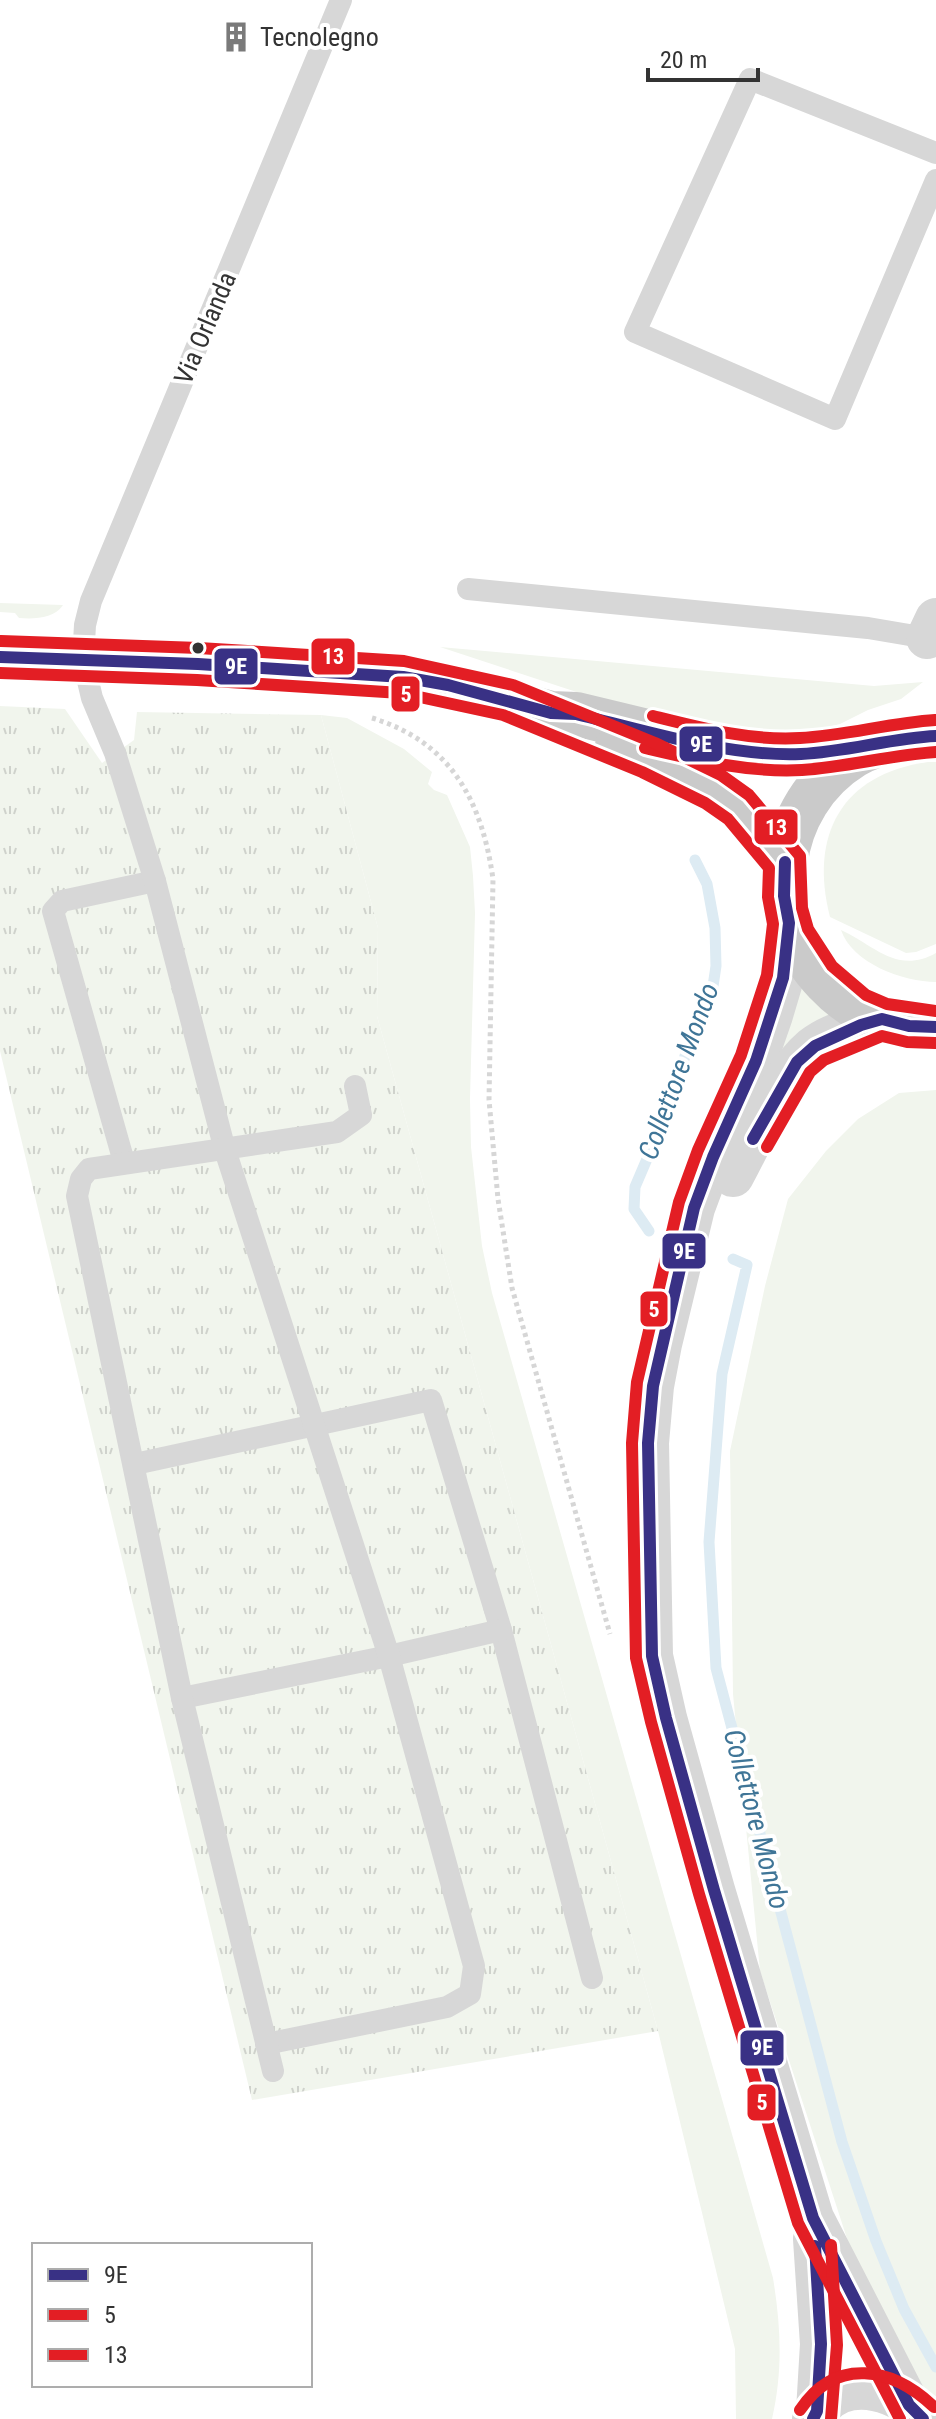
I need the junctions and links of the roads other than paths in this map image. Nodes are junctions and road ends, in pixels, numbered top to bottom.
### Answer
1 (341, 0) edge
2 (936, 153) edge
3 (936, 180) edge
4 (468, 589) dead end
5 (932, 628) edge
6 (0, 657) edge
7 (83, 660) junction
8 (508, 700) junction
9 (936, 702) edge
10 (908, 739) edge
11 (785, 862) junction
12 (155, 881) junction
13 (789, 923) junction
14 (882, 1019) junction
15 (936, 1027) edge
16 (355, 1086) dead end
17 (225, 1150) junction
18 (124, 1162) junction
19 (683, 1259) junction
20 (315, 1426) junction
21 (135, 1464) junction
22 (501, 1630) junction
23 (389, 1656) junction
24 (182, 1698) junction
25 (592, 1978) dead end
26 (266, 2044) junction
27 (273, 2071) dead end
28 (813, 2218) junction
29 (916, 2412) edge
30 (815, 2415) edge

1 - 7 lane, Via Orlanda
2 - 3 lane
4 - 5 lane
6 - 7 main road
7 - 8 main road
7 - 12 lane, Via Orlanda
8 - 10 main road
8 - 11 main road
9 - 10 main road
10 - 11 main road
11 - 13 main road
12 - 17 lane, Via Orlanda
12 - 18 lane
13 - 14 main road
13 - 19 street
14 - 15 main road
14 - 19 street
16 - 17 lane
17 - 18 lane
17 - 20 lane, Via Orlanda
18 - 21 lane
19 - 28 street
20 - 21 lane
20 - 22 lane
20 - 23 lane, Via Orlanda
21 - 24 lane
22 - 23 lane
22 - 25 lane
23 - 24 lane
23 - 26 lane, Via Orlanda
24 - 26 lane
26 - 27 lane
28 - 29 street
28 - 30 street
29 - 30 street

